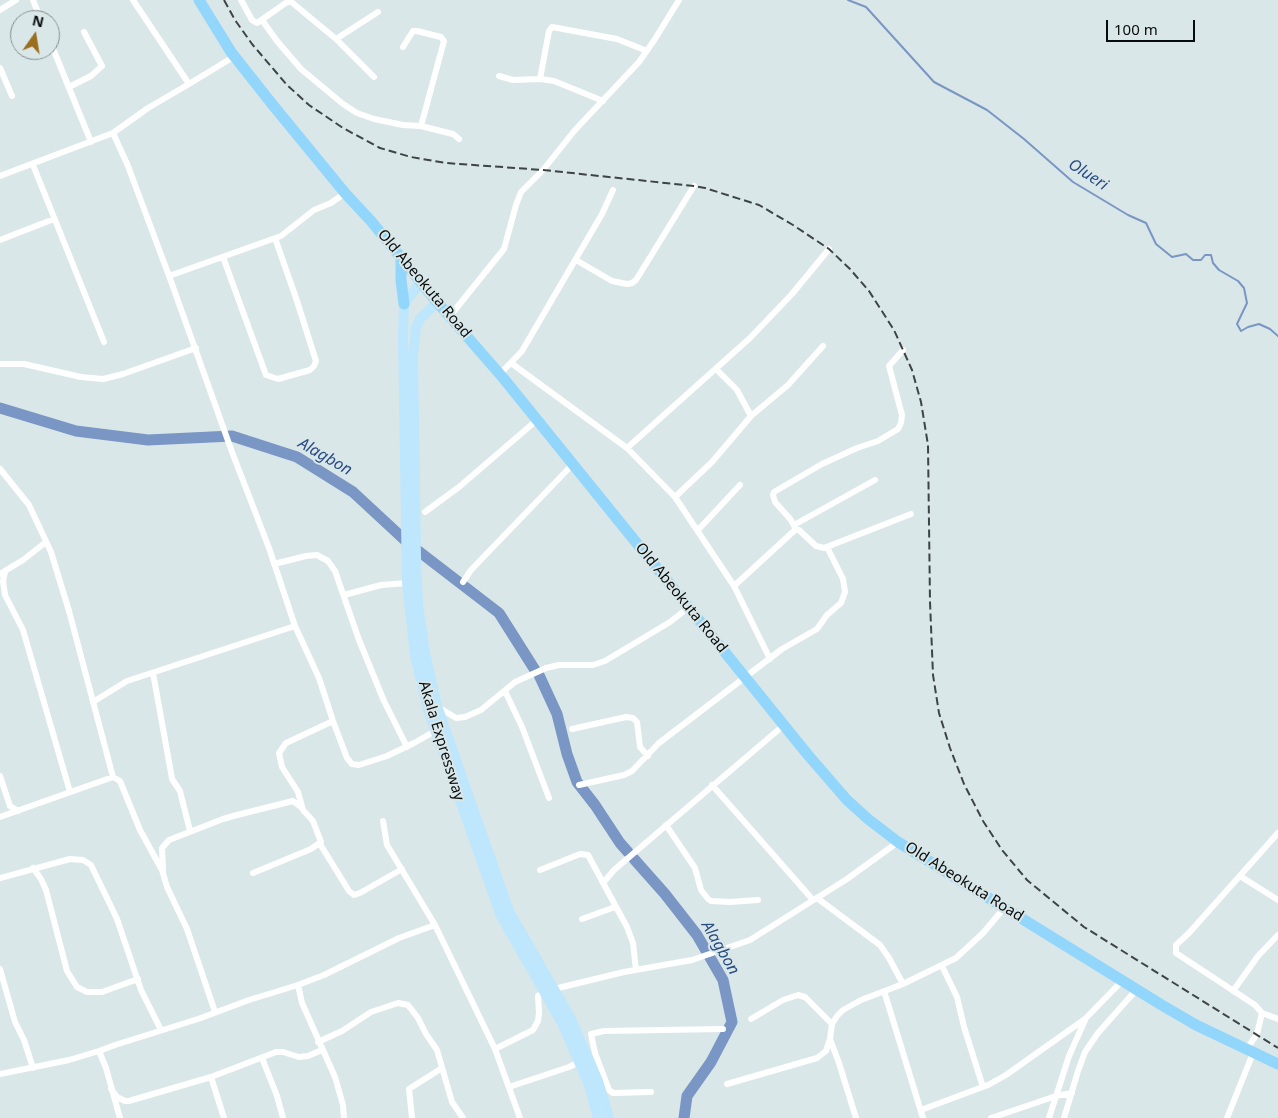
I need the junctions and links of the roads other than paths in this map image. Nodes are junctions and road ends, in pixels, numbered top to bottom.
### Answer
1 (16, 0) edge
2 (133, 0) edge
3 (199, 0) edge
4 (241, 0) edge
5 (290, 0) edge
6 (680, 0) edge
7 (0, 10) edge
8 (378, 12) dead end
9 (262, 20) junction
10 (84, 32) dead end
11 (336, 39) junction
12 (403, 46) dead end
13 (647, 50) junction
14 (235, 56) junction
15 (58, 60) edge
16 (0, 68) edge
17 (500, 76) dead end
18 (374, 77) dead end
19 (540, 79) junction
20 (189, 84) junction
21 (69, 87) junction
22 (12, 96) dead end
23 (602, 101) junction
24 (421, 126) junction
25 (113, 133) junction
26 (460, 139) dead end
27 (91, 142) junction
28 (33, 164) junction
29 (0, 176) edge
30 (694, 186) dead end
31 (612, 190) dead end
32 (344, 193) junction
33 (54, 218) junction
34 (275, 238) junction
35 (0, 240) edge
36 (829, 249) dead end
37 (223, 257) junction
38 (401, 257) junction
39 (576, 260) junction
40 (169, 276) junction
41 (421, 281) junction
42 (437, 302) junction
43 (404, 304) junction
44 (450, 316) junction
45 (104, 342) dead end
46 (823, 346) dead end
47 (196, 348) junction
48 (903, 350) dead end
49 (511, 363) junction
50 (0, 364) edge
51 (716, 369) junction
52 (500, 374) junction
53 (750, 416) junction
54 (537, 420) junction
55 (627, 448) junction
56 (573, 464) junction
57 (0, 469) edge
58 (874, 480) dead end
59 (740, 485) dead end
60 (675, 497) junction
61 (425, 512) dead end
62 (911, 514) dead end
63 (795, 527) junction
64 (698, 530) junction
65 (412, 535) junction
66 (46, 542) junction
67 (827, 547) junction
68 (412, 557) junction
69 (274, 564) junction
70 (3, 573) edge
71 (463, 582) dead end
72 (407, 583) junction
73 (734, 586) junction
74 (344, 595) junction
75 (689, 607) junction
76 (295, 626) junction
77 (770, 659) junction
78 (153, 673) junction
79 (746, 678) junction
80 (505, 691) junction
81 (93, 702) junction
82 (432, 708) junction
83 (332, 722) junction
84 (784, 725) junction
85 (572, 729) dead end
86 (435, 730) junction
87 (407, 747) junction
88 (648, 756) junction
89 (0, 776) edge
90 (114, 777) junction
91 (580, 785) dead end
92 (712, 785) junction
93 (70, 792) junction
94 (549, 798) dead end
95 (10, 806) junction
96 (303, 810) junction
97 (18, 811) junction
98 (4, 816) edge
99 (383, 821) dead end
100 (666, 825) junction
101 (190, 831) junction
102 (1278, 832) edge
103 (898, 842) junction
104 (320, 844) junction
105 (33, 868) junction
106 (402, 869) junction
107 (540, 870) dead end
108 (254, 873) dead end
109 (163, 874) junction
110 (1240, 876) junction
111 (0, 878) edge
112 (603, 883) junction
113 (815, 899) junction
114 (758, 900) dead end
115 (1278, 900) edge
116 (615, 907) junction
117 (1004, 907) junction
118 (582, 919) dead end
119 (435, 925) junction
120 (1277, 938) edge
121 (942, 966) junction
122 (0, 969) edge
123 (636, 970) junction
124 (138, 979) junction
125 (1123, 980) junction
126 (903, 984) junction
127 (298, 985) junction
128 (1137, 989) junction
129 (549, 991) junction
130 (884, 991) junction
131 (1233, 992) junction
132 (215, 1012) junction
133 (1262, 1013) junction
134 (1085, 1018) junction
135 (751, 1019) dead end
136 (1278, 1019) edge
137 (832, 1024) junction
138 (723, 1029) dead end
139 (161, 1030) junction
140 (591, 1034) junction
141 (578, 1036) junction
142 (830, 1039) junction
143 (318, 1042) junction
144 (495, 1049) junction
145 (322, 1050) junction
146 (99, 1051) junction
147 (1249, 1052) junction
148 (262, 1058) junction
149 (579, 1062) junction
150 (1278, 1064) edge
151 (33, 1068) junction
152 (442, 1068) junction
153 (0, 1074) edge
154 (211, 1077) junction
155 (728, 1084) dead end
156 (509, 1087) junction
157 (983, 1087) junction
158 (111, 1089) junction
159 (651, 1092) dead end
160 (1072, 1093) junction
161 (1056, 1096) junction
162 (920, 1110) junction
163 (120, 1118) edge
164 (224, 1118) edge
165 (283, 1118) edge
166 (344, 1118) edge
167 (412, 1118) edge
168 (463, 1118) edge
169 (520, 1118) edge
170 (598, 1118) edge
171 (608, 1118) edge
172 (855, 1118) edge
173 (923, 1118) edge
174 (991, 1118) edge
175 (1048, 1118) edge
176 (1064, 1118) edge
177 (1227, 1118) edge

1 - 7 street
2 - 20 street
3 - 14 highway, Old Abeokuta Road
4 - 9 street
5 - 9 street
5 - 11 street
6 - 13 street
8 - 11 street
9 - 24 street
10 - 21 street
11 - 18 street
12 - 24 street
13 - 19 street
13 - 23 street
14 - 20 street
14 - 32 highway, Old Abeokuta Road
15 - 21 street
16 - 22 street
17 - 19 street
19 - 23 street
20 - 25 street
21 - 27 street
23 - 44 street
24 - 26 street
25 - 27 street
25 - 40 street
27 - 28 street
28 - 29 street
28 - 33 street
30 - 39 street
31 - 39 street
32 - 34 street
32 - 38 highway, Old Abeokuta Road
33 - 35 street
33 - 45 street
34 - 37 street
34 - 37 street
36 - 51 street
37 - 40 street
38 - 41 highway, Old Abeokuta Road
38 - 43 highway
39 - 49 street
40 - 47 street
41 - 42 highway, Old Abeokuta Road
41 - 43 main road
42 - 44 highway, Old Abeokuta Road
42 - 65 main road, Akala Expressway
43 - 65 main road, Akala Expressway
44 - 52 highway, Old Abeokuta Road
46 - 53 street
47 - 50 street
47 - 69 street
48 - 63 street
49 - 52 street
49 - 55 street
51 - 53 street
51 - 55 street
52 - 54 highway, Old Abeokuta Road
53 - 60 street
54 - 56 highway, Old Abeokuta Road
54 - 61 street
55 - 60 street
56 - 71 street
56 - 75 highway, Old Abeokuta Road
57 - 66 street
58 - 63 street
59 - 64 street
60 - 64 street
62 - 67 street
63 - 67 street
63 - 73 street
64 - 73 street
65 - 68 main road, Akala Expressway
66 - 70 street
66 - 81 street
67 - 77 street
68 - 72 main road, Akala Expressway
68 - 82 main road, Akala Expressway
69 - 74 street
69 - 76 street
70 - 93 street
72 - 74 street
72 - 82 main road, Akala Expressway
73 - 77 street
74 - 87 street
75 - 79 highway, Old Abeokuta Road
75 - 80 street
76 - 78 street
76 - 83 street
77 - 79 street
78 - 81 street
78 - 101 street
79 - 84 highway, Old Abeokuta Road
79 - 88 street
80 - 82 street
80 - 94 street
81 - 90 street
82 - 86 main road, Akala Expressway
82 - 129 main road, Akala Expressway
83 - 87 street
83 - 96 street
84 - 92 street
84 - 103 highway, Old Abeokuta Road
85 - 88 street
86 - 87 street
86 - 129 main road, Akala Expressway
88 - 91 street
89 - 95 street
90 - 93 street
90 - 109 street
92 - 100 street
92 - 113 street
93 - 97 street
95 - 97 street
95 - 98 street
96 - 101 street
96 - 104 street
97 - 98 street
99 - 106 street
100 - 112 street
100 - 114 street
101 - 109 street
102 - 110 street
103 - 113 street
103 - 117 highway, Old Abeokuta Road
104 - 106 street
104 - 108 street
105 - 111 street
105 - 124 street
105 - 124 street
106 - 119 street
107 - 112 street
109 - 132 street
110 - 115 street
110 - 131 street
112 - 116 street
113 - 123 street
113 - 126 street
116 - 118 street
116 - 123 street
117 - 121 street
117 - 125 highway, Old Abeokuta Road
119 - 127 street
119 - 144 street
120 - 131 street
121 - 126 street
121 - 157 street
122 - 151 street
123 - 129 street
124 - 139 street
125 - 128 highway, Old Abeokuta Road
125 - 134 street
126 - 130 street
127 - 132 street
127 - 143 street
128 - 147 highway, Old Abeokuta Road
128 - 160 street
129 - 141 main road, Akala Expressway
129 - 144 street
129 - 149 main road, Akala Expressway
130 - 137 street
130 - 162 street
131 - 133 street
132 - 139 street
133 - 136 street
133 - 147 street
134 - 157 street
134 - 161 street
135 - 137 street
137 - 142 street
138 - 140 street
139 - 146 street
140 - 141 street
140 - 159 street
141 - 171 main road, Akala Expressway
142 - 155 street
142 - 172 street
143 - 145 street
143 - 152 street
144 - 156 street
145 - 148 street
145 - 166 street
146 - 151 street
146 - 158 street
147 - 150 highway, Old Abeokuta Road
147 - 177 street
148 - 154 street
148 - 165 street
149 - 156 street
149 - 170 main road, Akala Expressway
151 - 153 street
152 - 167 street
152 - 168 street
154 - 158 street
154 - 164 street
156 - 169 street
157 - 162 street
158 - 163 street
160 - 161 street
160 - 176 street
161 - 174 street
161 - 175 street
162 - 173 street

